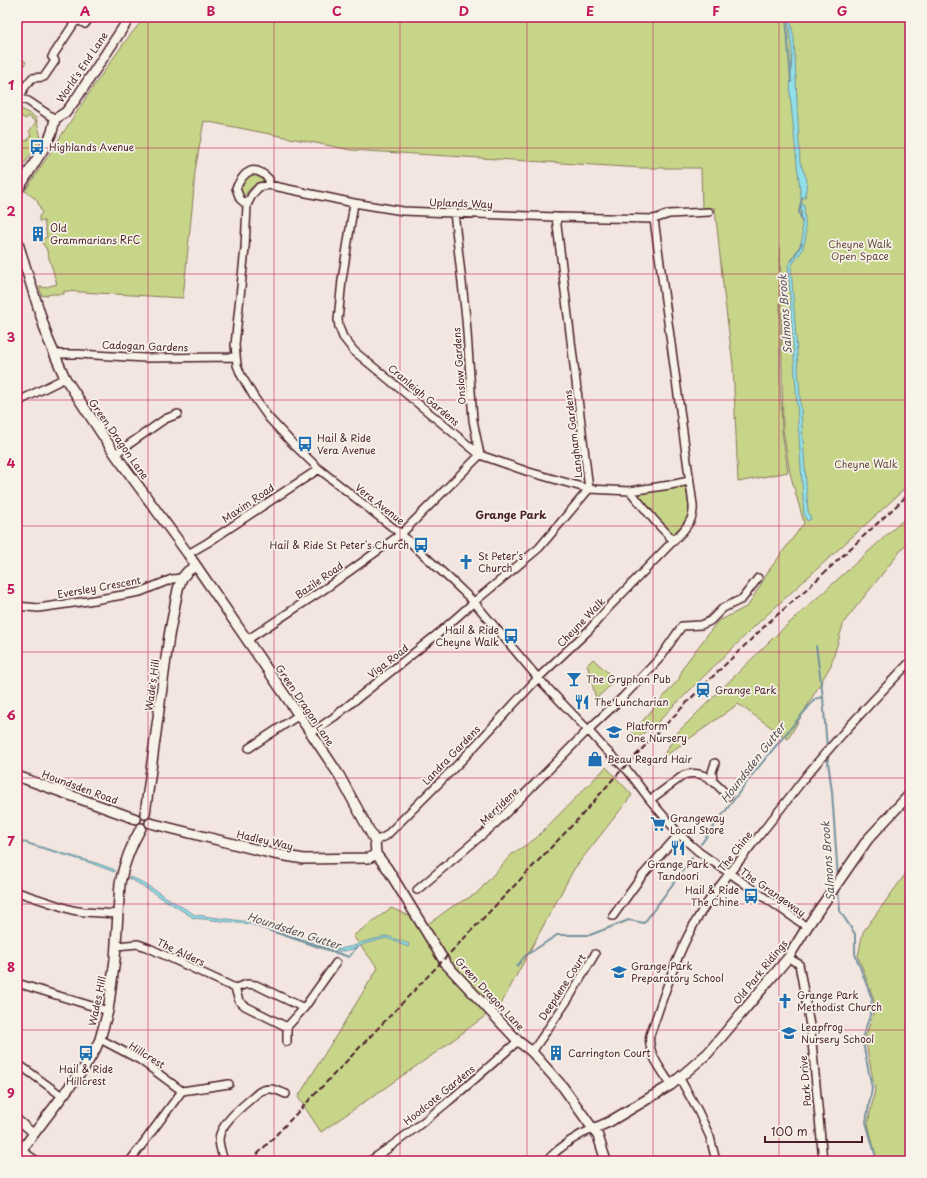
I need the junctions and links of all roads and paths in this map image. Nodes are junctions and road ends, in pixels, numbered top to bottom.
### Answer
1 (90, 17) edge
2 (130, 17) edge
3 (18, 98) edge
4 (55, 119) junction
5 (269, 185) junction
6 (17, 191) edge
7 (354, 203) junction
8 (247, 205) junction
9 (454, 212) junction
10 (709, 212) dead end
11 (556, 217) junction
12 (654, 219) junction
13 (17, 240) edge
14 (54, 354) junction
15 (236, 357) junction
16 (65, 378) junction
17 (17, 402) edge
18 (178, 414) dead end
19 (115, 454) junction
20 (480, 455) junction
21 (319, 469) junction
22 (689, 481) junction
23 (589, 489) junction
24 (630, 491) junction
25 (401, 534) junction
26 (674, 541) junction
27 (188, 554) junction
28 (196, 566) junction
29 (182, 578) junction
30 (758, 578) dead end
31 (474, 602) junction
32 (17, 606) edge
33 (247, 640) junction
34 (910, 662) edge
35 (538, 678) junction
36 (299, 715) junction
37 (588, 730) junction
38 (311, 733) junction
39 (249, 748) dead end
40 (715, 763) dead end
41 (628, 771) joint
42 (17, 776) edge
43 (713, 780) junction
44 (910, 794) edge
45 (728, 796) dead end
46 (650, 800) junction
47 (145, 814) junction
48 (136, 819) junction
49 (150, 823) junction
50 (140, 828) junction
51 (680, 834) junction
52 (375, 842) junction
53 (376, 854) junction
54 (730, 874) junction
55 (418, 890) dead end
56 (17, 892) edge
57 (118, 914) junction
58 (613, 916) dead end
59 (807, 927) junction
60 (116, 946) junction
61 (595, 954) dead end
62 (790, 955) junction
63 (336, 963) dead end
64 (17, 984) edge
65 (235, 988) junction
66 (304, 1008) junction
67 (108, 1011) junction
68 (287, 1027) junction
69 (100, 1039) junction
70 (518, 1041) junction
71 (287, 1042) dead end
72 (532, 1052) junction
73 (17, 1063) edge
74 (679, 1077) junction
75 (229, 1084) dead end
76 (671, 1085) junction
77 (182, 1091) junction
78 (286, 1094) dead end
79 (62, 1096) junction
80 (17, 1119) edge
81 (593, 1129) junction
82 (34, 1134) junction
83 (19, 1153) edge
84 (37, 1161) edge
85 (130, 1161) edge
86 (224, 1161) edge
87 (370, 1161) edge
88 (546, 1161) edge
89 (606, 1161) edge
90 (716, 1161) edge
91 (823, 1161) edge

1 - 3 street
2 - 4 street, World's End Lane
3 - 4 street
4 - 6 street
5 - 7 street, Uplands Way
5 - 8 street
5 - 8 street
7 - 9 street, Uplands Way
7 - 20 street, Cranleigh Gardens
8 - 15 street, Vera Avenue
9 - 11 street, Uplands Way
9 - 20 street, Onslow Gardens
10 - 12 street, Uplands Way
11 - 12 street, Uplands Way
11 - 23 street, Langham Gardens
12 - 22 street, Cheyne Walk
13 - 14 street, Green Dragon Lane
14 - 15 street, Cadogan Gardens
14 - 16 street, Green Dragon Lane
15 - 21 street, Vera Avenue
16 - 17 street
16 - 19 street, Green Dragon Lane
18 - 19 street
19 - 27 street, Green Dragon Lane
20 - 23 street, Cranleigh Gardens
20 - 25 street
21 - 25 street, Vera Avenue
21 - 27 street, Maxim Road
22 - 24 street, Cranleigh Gardens
22 - 26 street, Cheyne Walk
23 - 24 street, Cranleigh Gardens
23 - 31 street, Langham Gardens
24 - 26 street
25 - 31 street, Vera Avenue
25 - 33 street, Bazile Road
26 - 35 street, Cheyne Walk
27 - 28 street, Green Dragon Lane
28 - 29 street
28 - 33 street, Green Dragon Lane
29 - 32 street, Eversley Crescent
29 - 47 street, Wade's Hill
30 - 37 street, Merridene
31 - 35 street, Vera Avenue
31 - 38 street, Viga Road
33 - 36 street, Green Dragon Lane
34 - 54 street, The Chine
35 - 37 street, Vera Avenue
35 - 52 street, Landra Gardens
36 - 38 street, Green Dragon Lane
36 - 39 street
37 - 41 street, Vera Avenue
37 - 55 street, Merridene
38 - 52 street, Green Dragon Lane
40 - 43 street
41 - 46 street, The Grangeway
42 - 48 street, Houndsden Road
43 - 45 street
43 - 46 street
44 - 59 street, Old Park Ridings
46 - 51 street, The Grangeway
47 - 48 street
47 - 49 street
48 - 50 street
49 - 50 street
49 - 53 street, Hadley Way
50 - 57 street, Wades Hill
51 - 54 street, The Grangeway
51 - 58 street
52 - 53 street, Green Dragon Lane
53 - 70 street, Green Dragon Lane
54 - 59 street, The Grangeway
54 - 76 street, The Chine
56 - 57 street
57 - 60 street, Wades Hill
59 - 62 street, Old Park Ridings
60 - 65 street, The Alders
60 - 67 street, Wades Hill
61 - 72 street, Deepdene Court
62 - 74 street, Old Park Ridings
62 - 91 street, Park Drive
63 - 66 street
64 - 67 street
65 - 66 street
65 - 68 street
66 - 68 street
67 - 69 street, Wades Hill
68 - 71 street
69 - 77 street, Hillcrest
69 - 79 street, Wades Hill
70 - 72 street, Green Dragon Lane
70 - 87 street, Hoodcote Gardens
72 - 81 street, Green Dragon Lane
73 - 79 street
74 - 76 street, Old Park Ridings
74 - 90 street
75 - 77 street
76 - 81 street, Old Park Ridings
77 - 85 street
78 - 86 street
79 - 82 street, Wades Hill
80 - 82 street
81 - 88 street
81 - 89 street, Green Dragon Lane
82 - 83 street, Wades Hill
83 - 84 street

